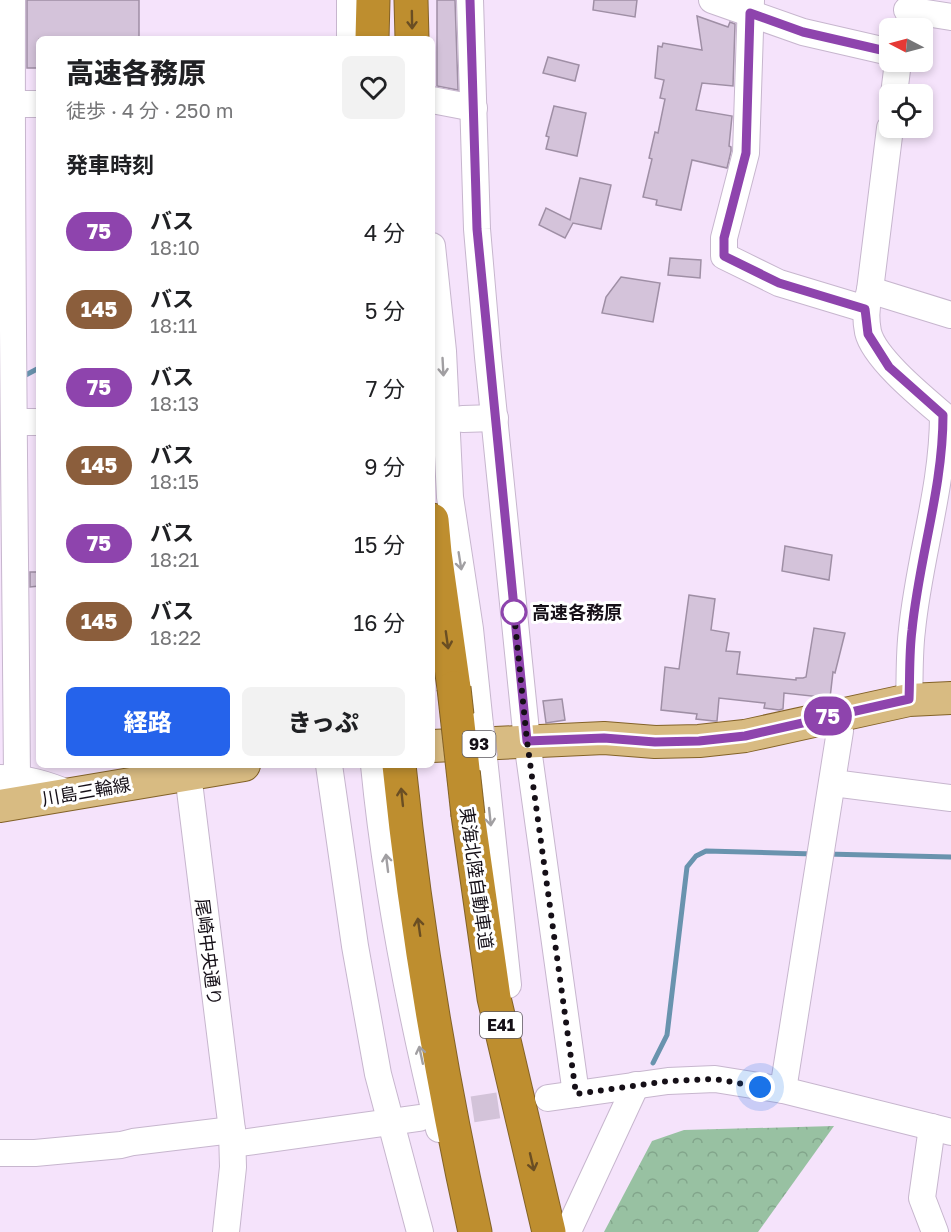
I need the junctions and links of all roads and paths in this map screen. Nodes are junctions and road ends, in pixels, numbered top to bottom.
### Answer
1 (12, 0) edge
2 (350, 0) edge
3 (372, 0) edge
4 (411, 0) edge
5 (470, 0) edge
6 (712, 0) edge
7 (750, 6) edge
8 (906, 13) edge
9 (951, 17) edge
10 (350, 36) edge
11 (372, 36) edge
12 (412, 36) edge
13 (879, 49) edge
14 (435, 101) edge
15 (6, 104) edge
16 (36, 104) edge
17 (474, 108) junction
18 (889, 138) edge
19 (435, 278) edge
20 (867, 299) junction
21 (951, 315) edge
22 (10, 371) edge
23 (495, 418) junction
24 (463, 419) dead end
25 (27, 422) edge
26 (942, 512) edge
27 (435, 553) edge
28 (951, 698) edge
29 (909, 699) junction
30 (834, 715) junction
31 (527, 741) junction
32 (435, 746) edge
33 (225, 768) edge
34 (329, 768) edge
35 (383, 769) edge
36 (188, 774) junction
37 (8, 778) edge
38 (832, 783) junction
39 (70, 794) junction
40 (951, 798) edge
41 (0, 806) edge
42 (636, 1085) junction
43 (783, 1090) junction
44 (576, 1094) junction
45 (548, 1098) tunnel mouth
46 (419, 1118) tunnel mouth
47 (522, 1120) junction
48 (391, 1122) junction
49 (942, 1130) edge
50 (232, 1137) junction
51 (0, 1153) edge
52 (560, 1230) edge
53 (226, 1232) edge
54 (420, 1232) edge
55 (475, 1232) edge
56 (935, 1232) edge

1 - 15 street
2 - 10 street
3 - 11 highway
4 -> 12 highway
5 - 17 street
6 - 7 street
7 - 13 street
7 - 20 street
8 - 9 street
14 - 17 street
15 - 16 street
15 - 22 street
17 - 23 street
18 - 20 street
19 -> 47 street, bridge
20 - 21 street
20 - 26 street
22 - 25 street
23 - 24 street
23 - 31 street
25 - 37 street
26 - 29 street
27 -> 47 highway, 東海北陸自動車道 / E41, bridge
28 - 29 main road, 93
29 - 30 main road, 93
30 - 31 main road, 93
30 - 38 street
31 - 32 main road, 93
31 - 44 street
33 - 36 main road, 川島三輪線
34 - 48 street
55 -> 35 highway
55 -> 35 street
36 - 39 main road, 川島三輪線
36 - 50 street, 尾崎中央通り
37 - 39 street
38 - 40 street
38 - 43 street
39 - 41 main road, 川島三輪線
42 - 43 street
42 - 44 street
42 - 52 street
43 - 49 street
44 - 45 street
46 - 48 street
47 -> 52 highway, 東海北陸自動車道 / E41
48 - 50 street
48 - 54 street
49 - 56 street
50 - 51 street
50 - 53 street, 尾崎中央通り

